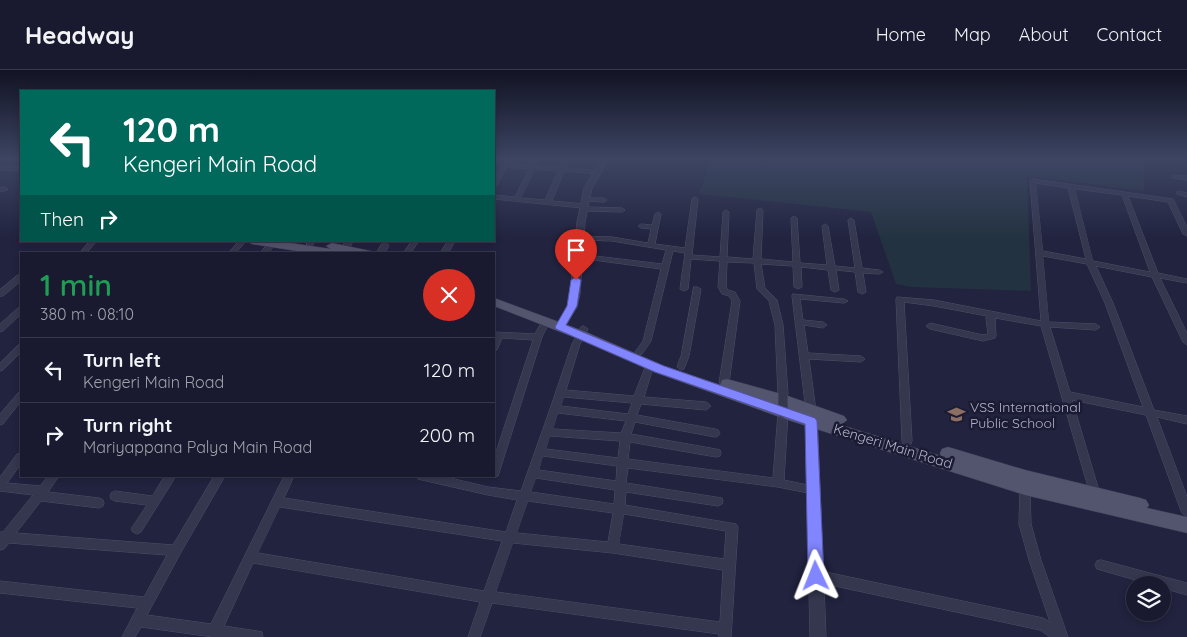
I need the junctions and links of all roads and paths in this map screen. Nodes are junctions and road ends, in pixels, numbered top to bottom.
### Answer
1 (524, 186) edge
2 (554, 186) edge
3 (589, 186) edge
4 (1034, 186) edge
5 (1071, 186) edge
6 (1074, 186) edge
7 (1179, 193) dead end
8 (1124, 194) junction
9 (1187, 195) edge
10 (495, 198) edge
11 (695, 199) dead end
12 (517, 200) junction
13 (604, 200) dead end
14 (548, 202) junction
15 (585, 205) junction
16 (622, 210) dead end
17 (760, 210) dead end
18 (726, 212) dead end
19 (658, 214) dead end
20 (794, 218) dead end
21 (851, 220) dead end
22 (641, 226) dead end
23 (825, 226) dead end
24 (655, 227) junction
25 (1187, 234) edge
26 (580, 238) junction
27 (93, 242) edge
28 (242, 242) edge
29 (259, 242) edge
30 (415, 242) edge
31 (272, 244) junction
32 (303, 245) edge
33 (651, 245) junction
34 (385, 246) dead end
35 (346, 248) edge
36 (670, 248) junction
37 (233, 251) edge
38 (83, 252) edge
39 (264, 252) edge
40 (363, 252) edge
41 (381, 252) edge
42 (408, 252) edge
43 (1040, 253) junction
44 (688, 254) junction
45 (578, 256) junction
46 (723, 259) junction
47 (757, 261) junction
48 (1090, 262) junction
49 (797, 265) junction
50 (665, 267) junction
51 (830, 268) junction
52 (857, 270) junction
53 (879, 272) dead end
54 (1155, 275) junction
55 (20, 278) edge
56 (1187, 281) edge
57 (698, 288) dead end
58 (798, 288) dead end
59 (684, 289) dead end
60 (834, 290) dead end
61 (862, 292) dead end
62 (0, 294) edge
63 (495, 295) edge
64 (844, 301) dead end
65 (495, 302) edge
66 (19, 313) edge
67 (993, 315) junction
68 (800, 322) junction
69 (557, 323) junction
70 (1045, 324) junction
71 (823, 325) dead end
72 (930, 326) dead end
73 (1096, 327) dead end
74 (0, 329) edge
75 (1183, 329) edge
76 (582, 332) junction
77 (496, 335) edge
78 (538, 337) junction
79 (1187, 342) edge
80 (20, 348) edge
81 (639, 352) junction
82 (804, 356) junction
83 (861, 360) dead end
84 (650, 365) junction
85 (681, 367) junction
86 (0, 368) edge
87 (724, 383) junction
88 (560, 393) junction
89 (20, 395) edge
90 (1066, 395) junction
91 (638, 400) junction
92 (706, 406) dead end
93 (10, 408) junction
94 (20, 408) edge
95 (555, 408) junction
96 (783, 412) junction
97 (1150, 412) junction
98 (811, 416) junction
99 (632, 418) junction
100 (1187, 420) edge
101 (0, 421) edge
102 (547, 432) junction
103 (715, 433) dead end
104 (625, 437) junction
105 (907, 441) junction
106 (540, 452) junction
107 (716, 453) dead end
108 (20, 458) edge
109 (623, 464) junction
110 (495, 469) edge
111 (532, 472) junction
112 (53, 477) edge
113 (170, 477) edge
114 (219, 477) edge
115 (289, 477) edge
116 (492, 477) edge
117 (440, 478) edge
118 (778, 483) junction
119 (621, 485) junction
120 (0, 486) edge
121 (1025, 488) junction
122 (813, 490) junction
123 (488, 491) junction
124 (42, 494) junction
125 (1095, 494) junction
126 (115, 496) dead end
127 (524, 496) junction
128 (718, 500) dead end
129 (155, 501) junction
130 (99, 502) dead end
131 (278, 502) junction
132 (619, 509) junction
133 (1187, 512) edge
134 (1187, 516) edge
135 (1187, 525) edge
136 (137, 529) dead end
137 (508, 537) junction
138 (2, 540) edge
139 (613, 548) junction
140 (176, 550) junction
141 (251, 557) junction
142 (729, 565) junction
143 (1101, 565) dead end
144 (816, 576) junction
145 (0, 587) edge
146 (1187, 589) edge
147 (488, 597) junction
148 (147, 603) junction
149 (138, 620) junction
150 (215, 630) junction
151 (725, 633) edge
152 (128, 637) edge
153 (257, 637) edge
154 (474, 637) edge
155 (818, 637) edge
156 (1061, 637) edge

1 - 12 street
2 - 14 street
3 - 15 street
4 - 43 street
5 - 48 street
6 - 8 street
7 - 9 street
8 - 25 street
8 - 54 street
10 - 12 street
11 - 44 street
12 - 14 street
13 - 15 street
14 - 15 street
15 - 16 street
15 - 26 street
17 - 47 street
18 - 46 street
19 - 24 street
20 - 49 street
21 - 52 street
22 - 24 street
23 - 51 street
24 - 33 street
26 - 33 street
26 - 45 street
27 - 38 street
28 - 37 street
29 - 31 main road
30 - 42 street
31 - 32 main road
31 - 39 street
32 - 35 main road
33 - 36 street
34 - 41 street
35 - 40 main road
36 - 44 street
36 - 50 street
43 - 48 street
43 - 70 street
44 - 46 street
44 - 59 street
45 - 50 street
45 - 69 street
46 - 47 street
46 - 87 street
47 - 49 street
47 - 96 street, bridge
48 - 54 street
48 - 97 street
49 - 51 street
49 - 58 street
50 - 81 street
51 - 52 street
51 - 60 street
52 - 53 street
52 - 61 street
54 - 56 street
54 - 75 street
55 - 62 street
57 - 85 street
63 - 69 main road, Kengeri Main Road
64 - 68 street
65 - 69 main road, Kengeri Main Road
66 - 74 street
67 - 70 street
67 - 72 street
67 - 105 street
68 - 71 street
68 - 82 street
69 - 76 main road, Kengeri Main Road
69 - 78 street
70 - 73 street
70 - 90 street
75 - 79 street
76 - 81 main road, Kengeri Main Road
76 - 84 main road, Kengeri Main Road
76 - 88 street
77 - 78 street
78 - 110 street
80 - 86 street
81 - 85 main road, Kengeri Main Road
82 - 83 street
82 - 98 street
84 - 91 street
84 - 96 main road, Kengeri Main Road
85 - 87 main road, Kengeri Main Road
87 - 98 main road, Kengeri Main Road
88 - 91 street
88 - 95 street
89 - 93 street
90 - 97 street
90 - 125 street
91 - 92 street
91 - 99 street
93 - 94 street
93 - 101 street
95 - 99 street
95 - 102 street
96 - 98 main road, Kengeri Main Road
96 - 118 street
97 - 100 street
97 - 133 street
98 - 105 main road, Kengeri Main Road
98 - 121 main road, Kengeri Main Road
98 - 122 street
99 - 103 street
99 - 104 street
102 - 104 street
102 - 106 street
104 - 107 street
104 - 109 street
105 - 125 main road, Kengeri Main Road
106 - 109 street
106 - 111 street
108 - 120 street
109 - 118 street
109 - 119 street
111 - 119 street
111 - 127 street
112 - 124 street
113 - 129 street
114 - 140 street
115 - 131 street
116 - 123 street
117 - 123 street
118 - 122 street
119 - 128 street
119 - 132 street
120 - 124 street
121 - 135 main road, Kengeri Main Road
121 - 156 street
122 - 144 street
123 - 127 street
124 - 130 street
124 - 138 street
125 - 134 main road, Kengeri Main Road
126 - 129 street
127 - 132 street
127 - 137 street
129 - 136 street
131 - 137 street
131 - 141 street
132 - 139 street
132 - 142 street
137 - 139 street
137 - 147 street
138 - 140 street
139 - 142 street
140 - 148 street
141 - 147 street
141 - 150 street
142 - 151 street
143 - 146 street
144 - 155 street
144 - 156 street
145 - 148 street
147 - 151 street
147 - 154 street
148 - 149 street
149 - 150 street
149 - 152 street
150 - 153 street

